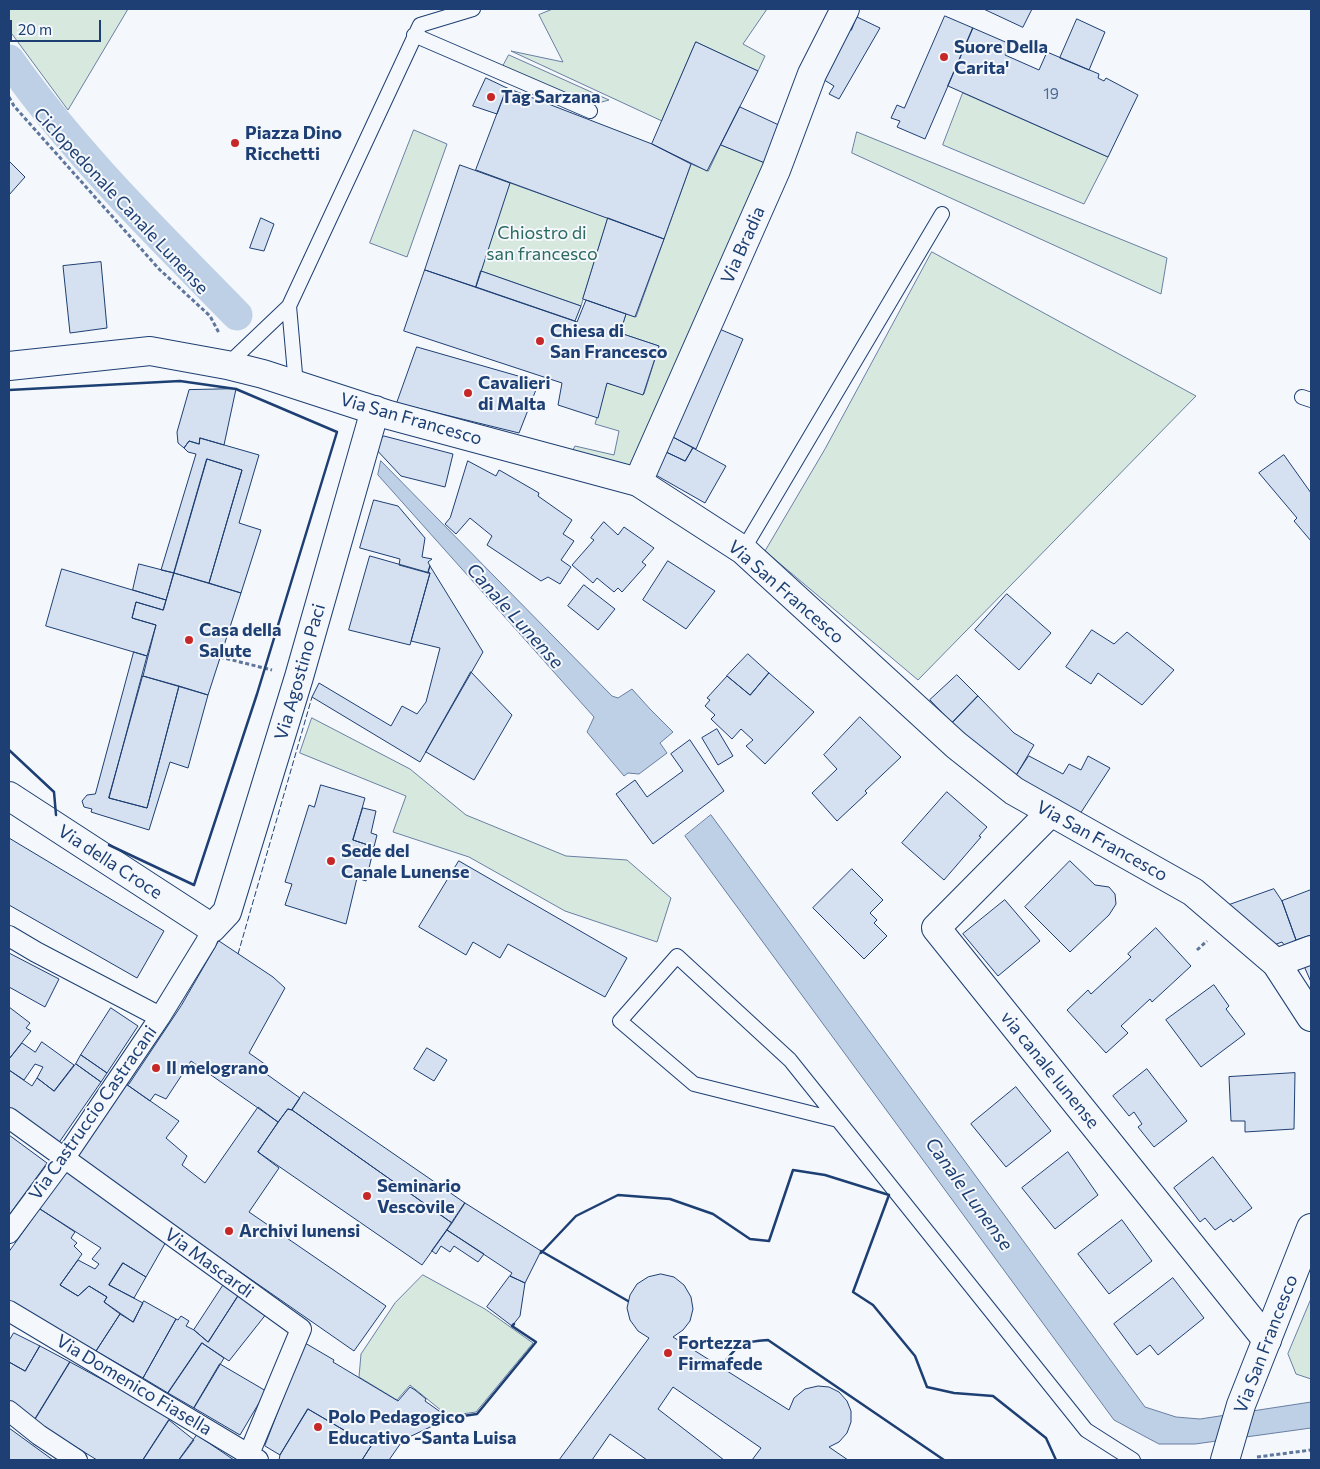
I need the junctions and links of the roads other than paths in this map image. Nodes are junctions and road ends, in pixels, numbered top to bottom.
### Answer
1 (472, 9) edge
2 (846, 9) edge
3 (417, 30) junction
4 (590, 111) dead end
5 (942, 214) dead end
6 (289, 306) junction
7 (227, 365) junction
8 (9, 366) edge
9 (296, 385) junction
10 (375, 410) junction
11 (638, 482) junction
12 (743, 550) junction
13 (9, 796) edge
14 (1051, 812) junction
15 (212, 928) junction
16 (9, 936) edge
17 (1311, 950) edge
18 (1276, 963) junction
19 (160, 1017) junction
20 (1311, 1017) edge
21 (9, 1118) edge
22 (838, 1120) junction
23 (64, 1159) junction
24 (1311, 1228) edge
25 (9, 1233) edge
26 (9, 1312) edge
27 (1267, 1340) junction
28 (9, 1411) edge
29 (254, 1457) edge
30 (77, 1460) edge
31 (1133, 1460) edge
32 (1224, 1460) edge

1 - 3 lane
2 - 11 street, Via Bradia
3 - 4 lane
3 - 6 lane
5 - 12 lane
6 - 7 lane
6 - 9 lane
7 - 8 street, Via San Francesco
7 - 9 street, Via San Francesco
9 - 10 street, Via San Francesco
10 - 11 street, Via San Francesco
10 - 15 street, Via Agostino Paci
11 - 12 street, Via San Francesco
12 - 14 street, Via San Francesco
13 - 15 street, Via della Croce
14 - 18 street, Via San Francesco
14 - 27 street, via canale lunense
15 - 19 street, Via Castruccio Castracani
16 - 19 street
17 - 18 street
18 - 20 street, Via San Francesco
19 - 23 street, Via Castruccio Castracani
21 - 23 street, Via Mascardi
22 - 22 lane
22 - 31 lane
23 - 25 street, Via Castruccio Castracani
23 - 29 street, Via Mascardi
24 - 27 street, Via San Francesco
26 - 29 street, Via Domenico Fiasella
27 - 32 street, Via San Francesco
28 - 30 street

